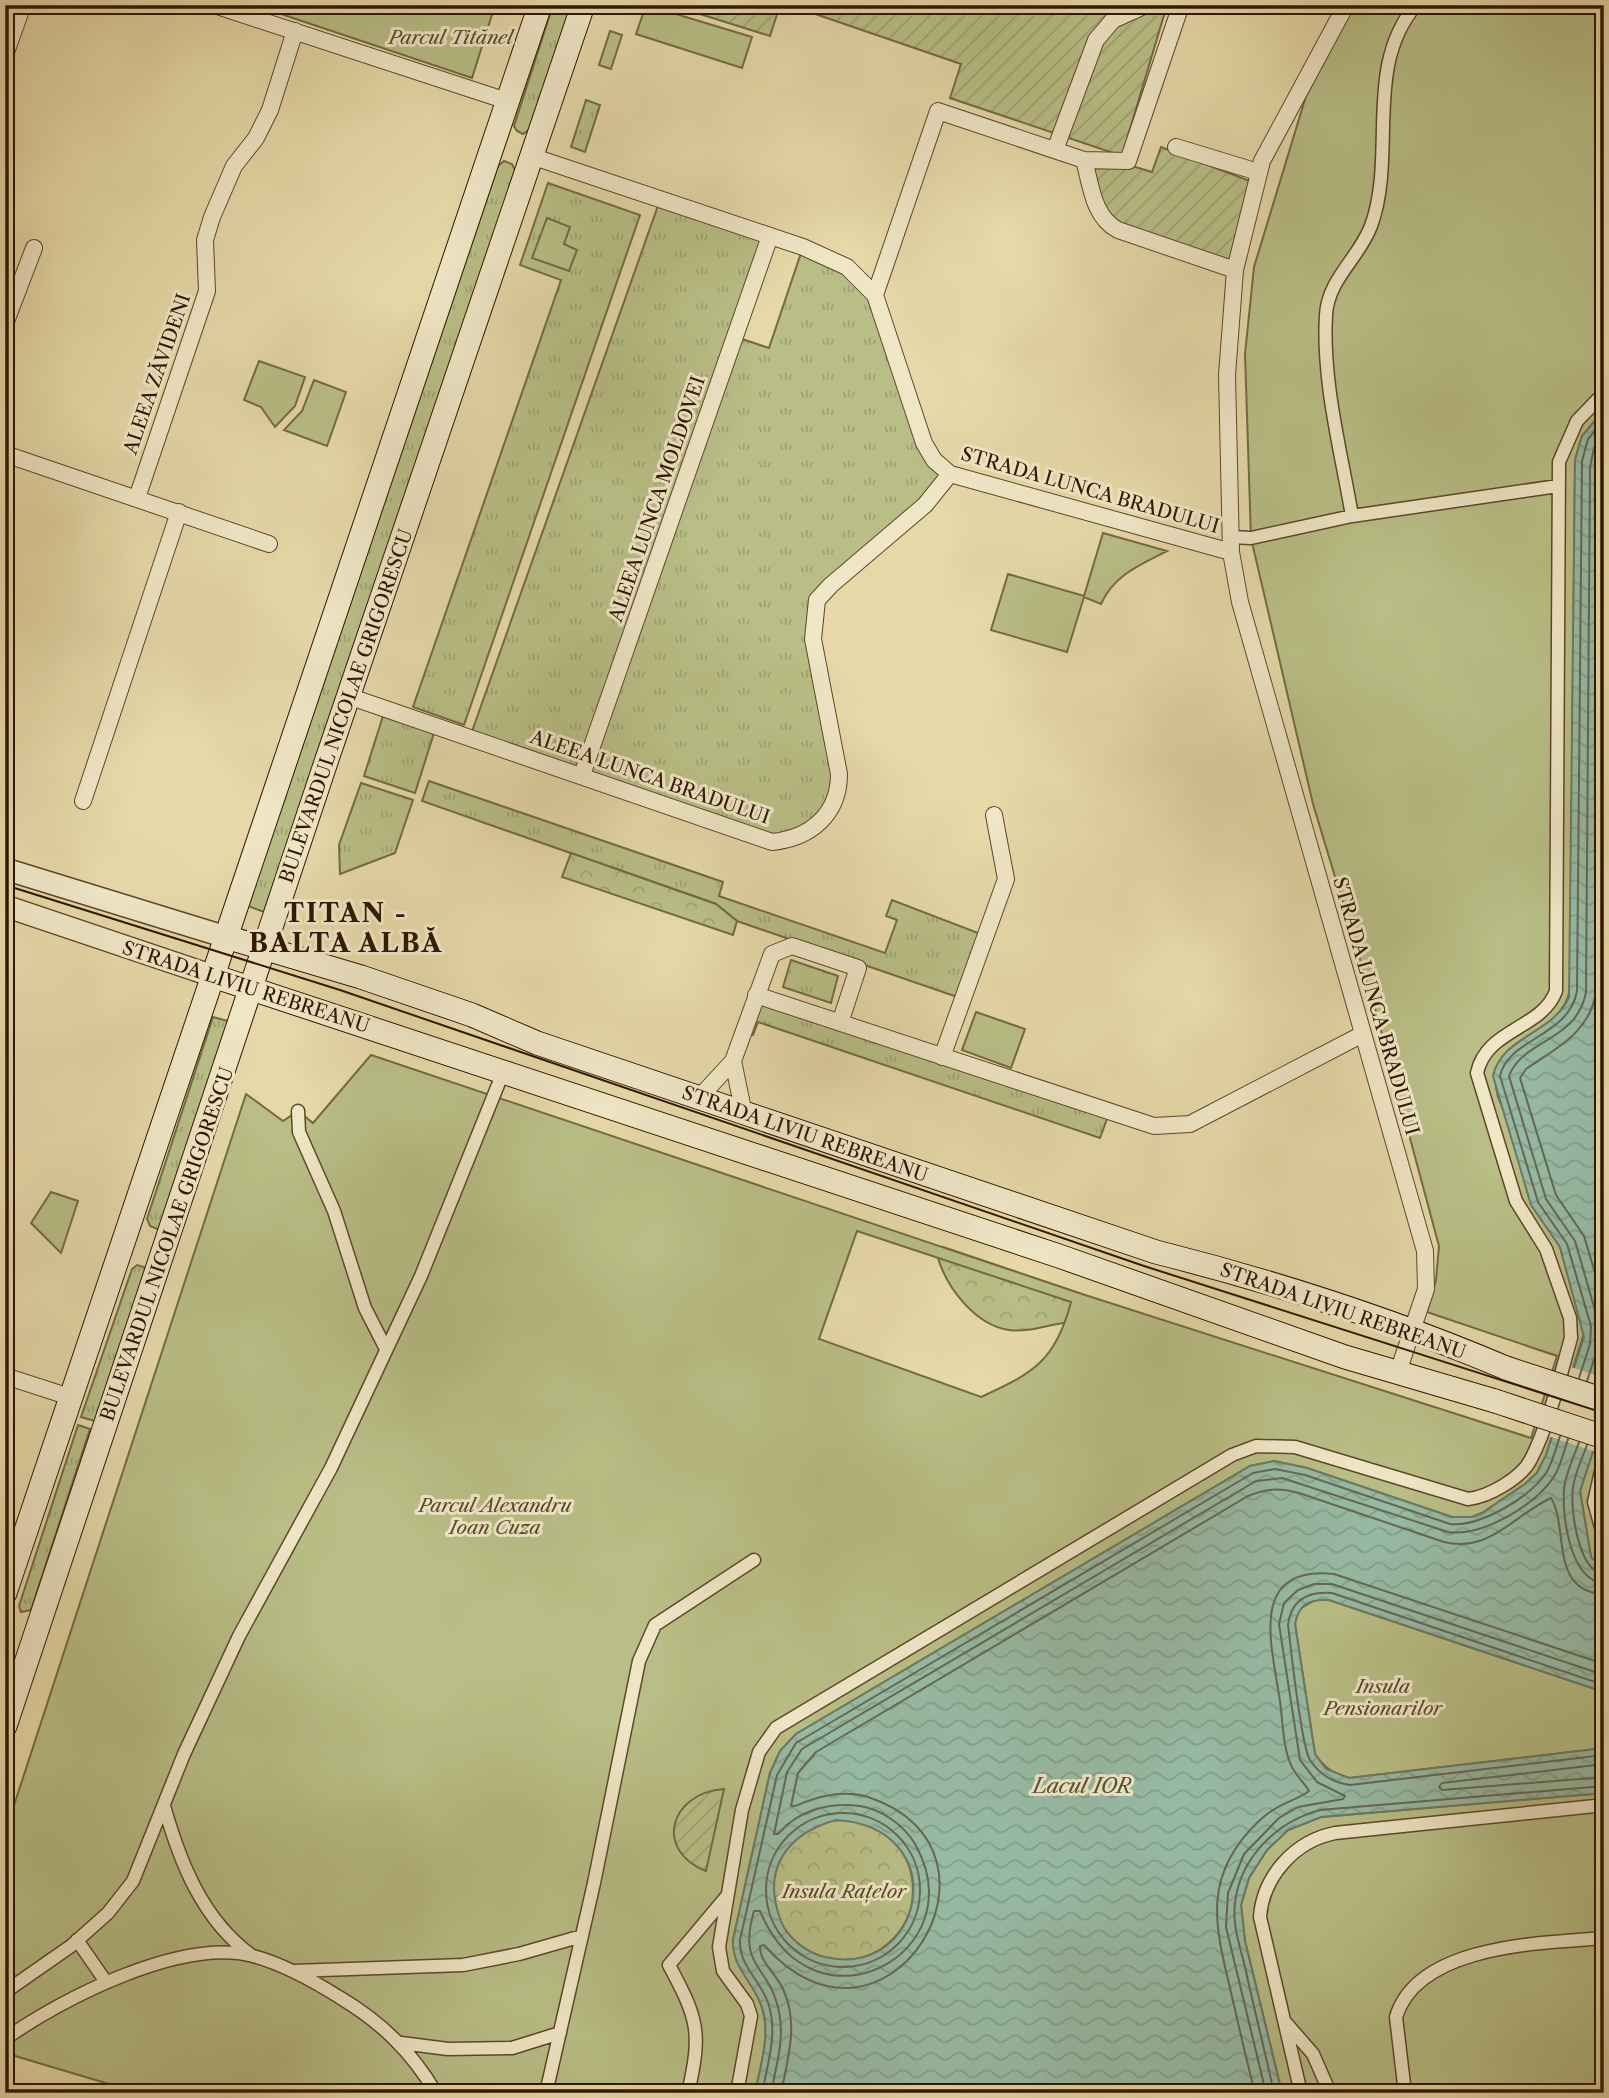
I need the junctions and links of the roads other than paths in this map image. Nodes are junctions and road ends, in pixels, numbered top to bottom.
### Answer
1 (23, 5) edge
2 (214, 5) edge
3 (540, 5) edge
4 (583, 5) edge
5 (1146, 5) edge
6 (1181, 5) edge
7 (1346, 5) edge
8 (1416, 5) edge
9 (295, 31) junction
10 (5, 55) edge
11 (507, 101) junction
12 (493, 144) junction
13 (1176, 147) dead end
14 (1055, 150) junction
15 (531, 156) junction
16 (1084, 160) junction
17 (1258, 172) junction
18 (771, 236) junction
19 (34, 247) dead end
20 (1235, 270) junction
21 (875, 295) junction
22 (5, 324) edge
23 (1604, 393) edge
24 (5, 454) edge
25 (950, 474) junction
26 (1558, 486) junction
27 (137, 498) junction
28 (179, 512) junction
29 (1353, 516) junction
30 (269, 544) dead end
31 (1231, 545) junction
32 (348, 696) junction
33 (582, 775) junction
34 (83, 801) dead end
35 (994, 815) dead end
36 (5, 869) edge
37 (5, 906) edge
38 (226, 937) junction
39 (265, 948) junction
40 (213, 976) junction
41 (252, 989) junction
42 (756, 995) junction
43 (840, 1023) junction
44 (1361, 1035) junction
45 (942, 1057) junction
46 (733, 1061) junction
47 (504, 1070) junction
48 (699, 1098) junction
49 (298, 1111) dead end
50 (744, 1114) junction
51 (1412, 1332) junction
52 (386, 1349) junction
53 (1398, 1372) junction
54 (5, 1376) edge
55 (74, 1398) junction
56 (1604, 1400) edge
57 (1604, 1437) edge
58 (1604, 1458) edge
59 (1604, 1538) edge
60 (754, 1560) dead end
61 (5, 1593) edge
62 (5, 1726) edge
63 (164, 1805) junction
64 (1604, 1808) edge
65 (727, 1895) junction
66 (582, 1936) junction
67 (1604, 1938) edge
68 (77, 1940) junction
69 (251, 1955) junction
70 (294, 1971) junction
71 (106, 1982) junction
72 (5, 1992) edge
73 (1282, 2020) junction
74 (560, 2034) junction
75 (5, 2039) edge
76 (401, 2043) junction
77 (436, 2093) edge
78 (546, 2093) edge
79 (688, 2093) edge
80 (737, 2093) edge
81 (1301, 2093) edge
82 (1330, 2093) edge
83 (1405, 2093) edge

1 - 10 street
2 - 9 street
3 - 11 main road, BULEVARDUL NICOLAE GRIGORESCU
4 - 15 main road, BULEVARDUL NICOLAE GRIGORESCU
5 - 14 street
6 - 16 street
7 - 17 street
8 - 29 street
9 - 11 street
9 - 27 street, ALEEA ZĂVIDENI
11 - 12 main road, BULEVARDUL NICOLAE GRIGORESCU
12 - 15 main road
12 - 38 main road, BULEVARDUL NICOLAE GRIGORESCU
13 - 17 street
14 - 16 street
14 - 21 street
15 - 18 street, STRADA LUNCA BRADULUI
15 - 32 main road, BULEVARDUL NICOLAE GRIGORESCU
16 - 20 street
17 - 20 street
18 - 21 street, STRADA LUNCA BRADULUI
18 - 33 street, ALEEA LUNCA MOLDOVEI
19 - 22 street
20 - 31 street
21 - 25 street, STRADA LUNCA BRADULUI
23 - 26 street
24 - 27 street
25 - 31 street, STRADA LUNCA BRADULUI
25 - 33 street, ALEEA LUNCA BRADULUI
26 - 29 street
26 - 65 street
27 - 28 street
28 - 30 street
28 - 34 street
29 - 31 street
31 - 44 street, STRADA LUNCA BRADULUI
32 - 33 street, ALEEA LUNCA BRADULUI
32 - 39 main road, BULEVARDUL NICOLAE GRIGORESCU
35 - 45 street
36 - 38 street, STRADA LIVIU REBREANU
37 - 40 street, STRADA LIVIU REBREANU
38 - 39 main road, STRADA LIVIU REBREANU
38 - 40 main road, BULEVARDUL NICOLAE GRIGORESCU
39 - 41 main road, BULEVARDUL NICOLAE GRIGORESCU
39 - 48 main road, STRADA LIVIU REBREANU
40 - 41 main road, STRADA LIVIU REBREANU
40 - 55 main road, BULEVARDUL NICOLAE GRIGORESCU
41 - 47 main road, STRADA LIVIU REBREANU
41 - 62 main road, BULEVARDUL NICOLAE GRIGORESCU
42 - 43 street
42 - 43 street
42 - 46 street
43 - 45 street
44 - 45 street
44 - 51 street, STRADA LUNCA BRADULUI
46 - 48 street
46 - 50 street
47 - 52 street
47 - 53 main road, STRADA LIVIU REBREANU
48 - 50 main road, STRADA LIVIU REBREANU
49 - 52 street
50 - 51 main road, STRADA LIVIU REBREANU
51 - 53 street, STRADA LUNCA BRADULUI
51 - 56 main road, STRADA LIVIU REBREANU, bridge
52 - 63 street
53 - 57 main road, STRADA LIVIU REBREANU, bridge
54 - 55 street
55 - 61 main road, BULEVARDUL NICOLAE GRIGORESCU
58 - 59 street
60 - 66 street
63 - 68 street
63 - 69 street
64 - 73 street
65 - 79 street
65 - 80 street
66 - 70 street
66 - 74 street
67 - 83 street
68 - 71 street
68 - 72 street
69 - 70 street
69 - 71 street
70 - 76 street
71 - 75 street
73 - 81 street
73 - 82 street
74 - 76 street
74 - 78 street
76 - 77 street

